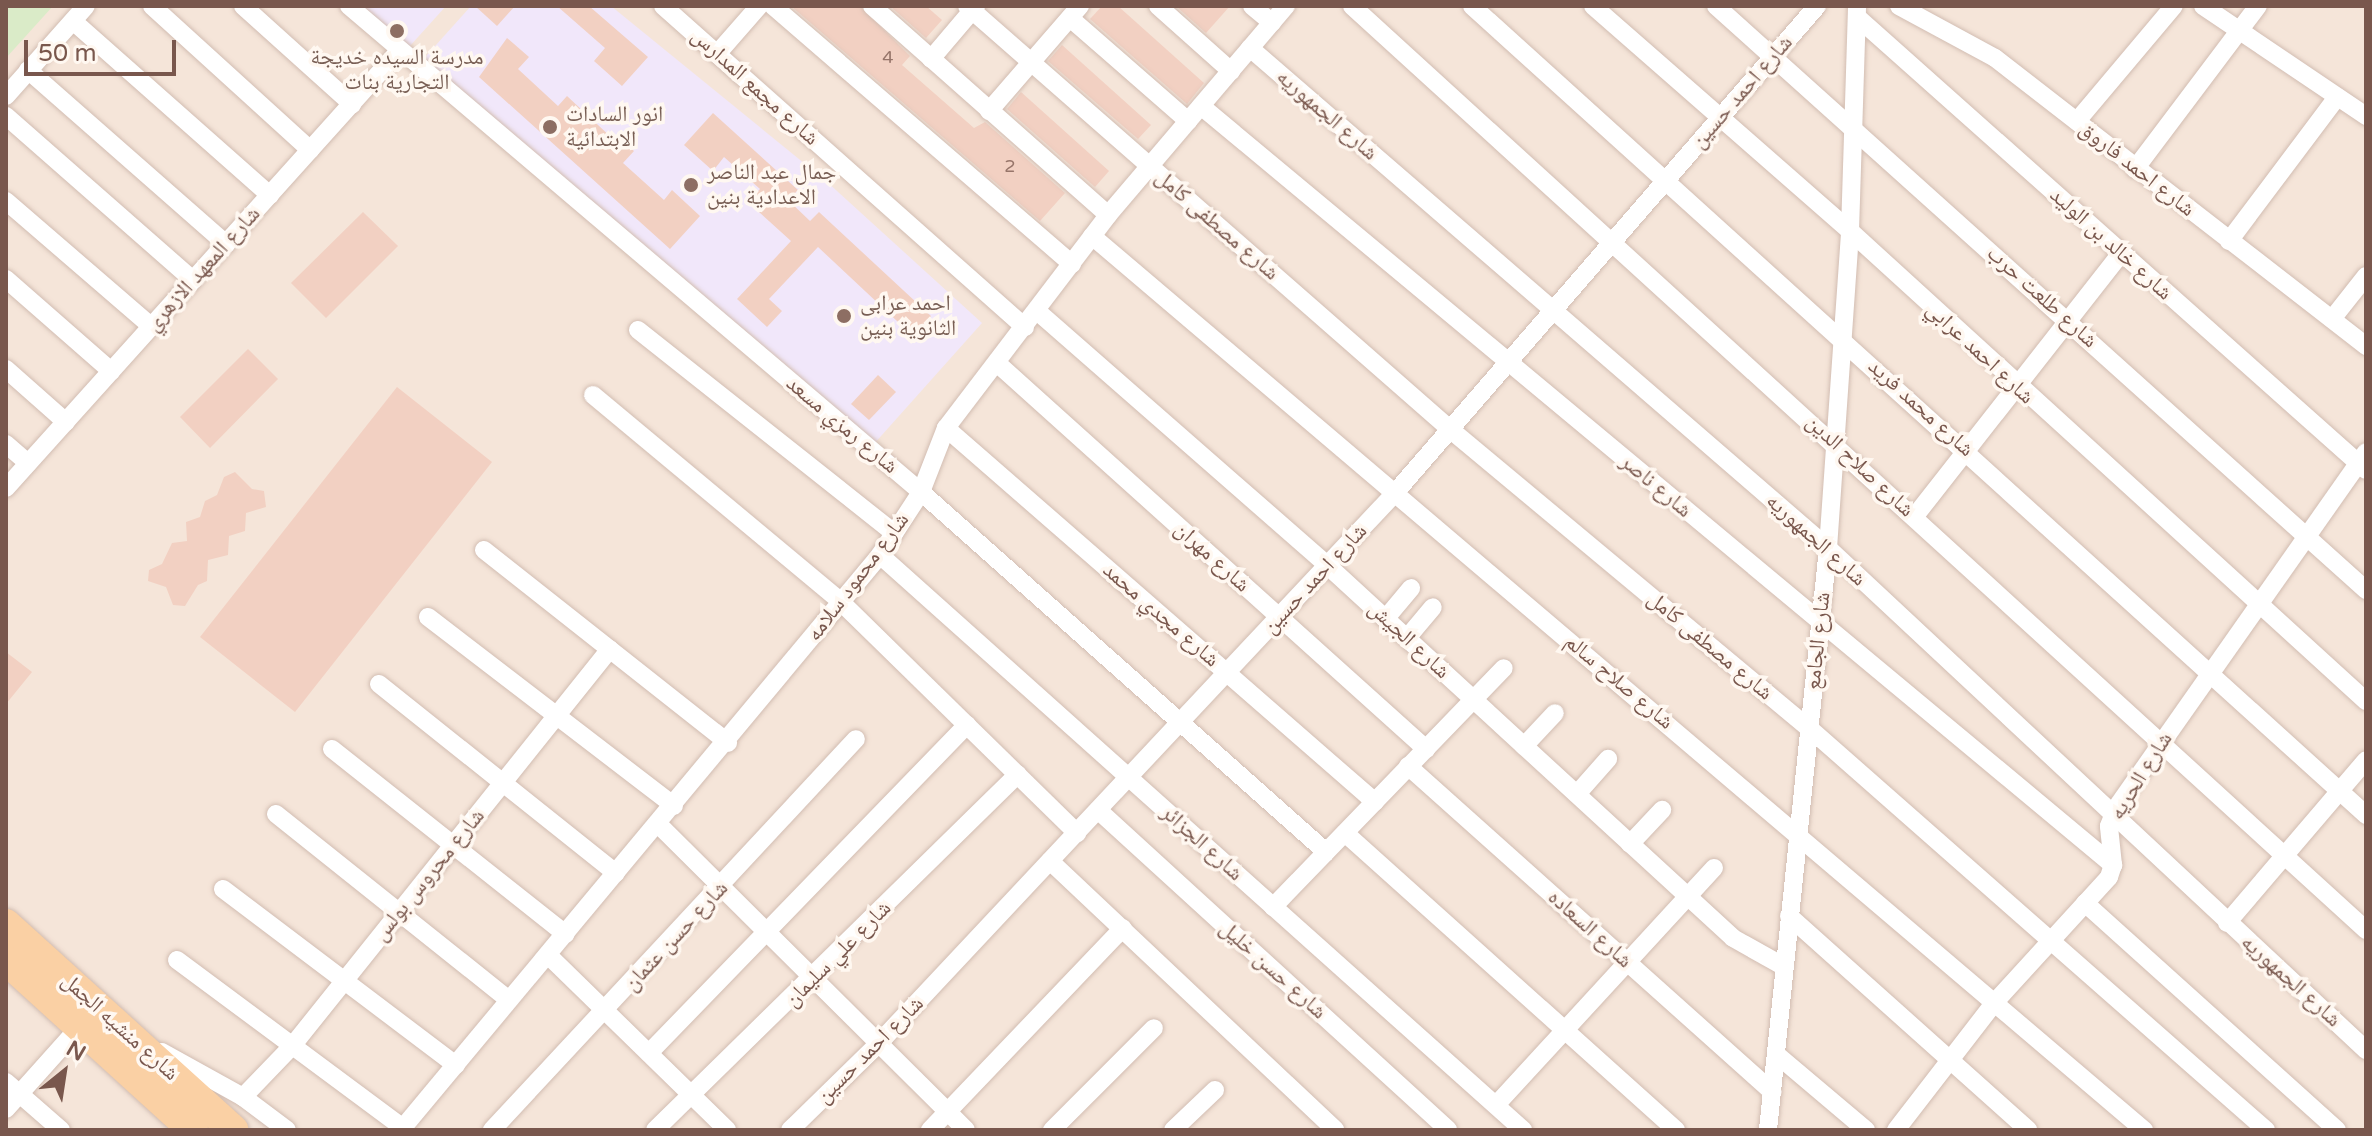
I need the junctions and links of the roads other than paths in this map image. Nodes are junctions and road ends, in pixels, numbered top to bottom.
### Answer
1 (86, 6) edge
2 (152, 6) edge
3 (243, 6) edge
4 (349, 6) edge
5 (663, 6) edge
6 (759, 6) edge
7 (773, 6) edge
8 (872, 6) edge
9 (1158, 6) edge
10 (1252, 6) edge
11 (1286, 6) edge
12 (1352, 6) edge
13 (1472, 6) edge
14 (1593, 6) edge
15 (1716, 6) edge
16 (1817, 6) edge
17 (1899, 6) edge
18 (2174, 6) edge
19 (2203, 6) edge
20 (2258, 6) edge
21 (972, 8) edge
22 (1075, 12) edge
23 (1857, 12) edge
24 (73, 21) junction
25 (1272, 23) junction
26 (2239, 30) junction
27 (1250, 48) junction
28 (400, 50) junction
29 (717, 54) junction
30 (1773, 57) junction
31 (931, 59) junction
32 (1031, 63) junction
33 (28, 70) junction
34 (1231, 71) junction
35 (6, 96) edge
36 (2337, 97) junction
37 (352, 104) junction
38 (1201, 106) junction
39 (989, 111) junction
40 (6, 116) edge
41 (2366, 116) edge
42 (1719, 119) junction
43 (1188, 121) junction
44 (2077, 121) junction
45 (1853, 125) junction
46 (310, 150) junction
47 (1150, 166) junction
48 (2135, 169) junction
49 (1666, 180) junction
50 (270, 195) junction
51 (6, 201) edge
52 (1108, 215) junction
53 (1850, 231) junction
54 (1092, 236) junction
55 (2229, 241) junction
56 (1612, 243) junction
57 (226, 244) junction
58 (2121, 253) junction
59 (1072, 264) junction
60 (2366, 276) edge
61 (6, 279) edge
62 (193, 280) junction
63 (1037, 311) junction
64 (1552, 312) junction
65 (2332, 319) junction
66 (2067, 320) junction
67 (151, 326) junction
68 (1025, 327) junction
69 (638, 330) dead end
70 (1840, 336) junction
71 (2366, 346) edge
72 (1508, 363) junction
73 (998, 364) junction
74 (6, 369) edge
75 (111, 371) junction
76 (2015, 386) junction
77 (593, 395) dead end
78 (66, 422) junction
79 (946, 428) junction
80 (1451, 430) junction
81 (1834, 441) junction
82 (6, 444) edge
83 (1966, 449) junction
84 (2363, 462) edge
85 (28, 463) junction
86 (6, 488) edge
87 (921, 492) junction
88 (1394, 494) junction
89 (1915, 516) junction
90 (894, 533) junction
91 (2306, 536) junction
92 (1828, 548) junction
93 (484, 550) dead end
94 (880, 555) junction
95 (1327, 565) junction
96 (1411, 588) dead end
97 (2366, 590) edge
98 (840, 601) junction
99 (2258, 605) junction
100 (1433, 607) dead end
101 (428, 617) dead end
102 (1279, 618) junction
103 (1386, 618) junction
104 (1820, 622) junction
105 (1407, 638) junction
106 (610, 649) junction
107 (1504, 668) dead end
108 (1227, 673) junction
109 (2210, 673) junction
110 (379, 684) dead end
111 (1473, 699) junction
112 (2366, 701) edge
113 (1555, 713) dead end
114 (556, 717) junction
115 (967, 725) junction
116 (1179, 725) junction
117 (1809, 728) junction
118 (856, 739) dead end
119 (728, 743) junction
120 (2159, 744) junction
121 (1524, 746) junction
122 (332, 749) dead end
123 (1426, 749) junction
124 (1608, 759) dead end
125 (2366, 760) edge
126 (1408, 766) junction
127 (1018, 774) junction
128 (1129, 778) junction
129 (505, 781) junction
130 (2340, 791) junction
131 (1577, 794) junction
132 (1375, 802) junction
133 (674, 806) junction
134 (1098, 810) junction
135 (1662, 810) dead end
136 (276, 814) dead end
137 (2366, 815) edge
138 (2112, 816) junction
139 (658, 824) junction
140 (1077, 833) junction
141 (1345, 833) junction
142 (1798, 833) junction
143 (1630, 844) junction
144 (454, 845) junction
145 (1326, 852) junction
146 (2284, 856) junction
147 (1050, 861) junction
148 (2113, 865) junction
149 (1714, 868) dead end
150 (616, 873) junction
151 (722, 888) junction
152 (223, 889) dead end
153 (1687, 897) junction
154 (2085, 903) junction
155 (1273, 907) junction
156 (400, 912) junction
157 (1789, 916) junction
158 (2227, 923) junction
159 (6, 924) edge
160 (1123, 928) junction
161 (2366, 930) edge
162 (767, 932) junction
163 (565, 934) junction
164 (2051, 941) junction
165 (549, 956) junction
166 (6, 960) edge
167 (177, 960) dead end
168 (1627, 962) junction
169 (1783, 966) junction
170 (814, 979) junction
171 (345, 980) junction
172 (509, 1000) junction
173 (1995, 1002) junction
174 (605, 1011) junction
175 (81, 1025) junction
176 (1154, 1028) dead end
177 (1565, 1030) junction
178 (125, 1031) junction
179 (879, 1043) junction
180 (293, 1045) junction
181 (2366, 1050) edge
182 (649, 1053) junction
183 (1776, 1054) junction
184 (1950, 1060) junction
185 (456, 1065) junction
186 (13, 1088) edge
187 (1215, 1090) dead end
188 (1773, 1092) junction
189 (691, 1096) junction
190 (243, 1097) junction
191 (1496, 1105) junction
192 (6, 1109) edge
193 (948, 1112) junction
194 (179, 1125) edge
195 (402, 1129) edge
196 (61, 1130) edge
197 (233, 1130) edge
198 (287, 1130) edge
199 (492, 1130) edge
200 (655, 1130) edge
201 (727, 1130) edge
202 (790, 1130) edge
203 (930, 1130) edge
204 (966, 1130) edge
205 (1052, 1130) edge
206 (1173, 1130) edge
207 (1335, 1130) edge
208 (1448, 1130) edge
209 (1523, 1130) edge
210 (1676, 1130) edge
211 (1768, 1130) edge
212 (1866, 1130) edge
213 (1896, 1130) edge
214 (2028, 1130) edge
215 (2144, 1130) edge
216 (2266, 1130) edge
217 (2337, 1130) edge

1 - 24 street
2 - 46 street
3 - 37 street
4 - 28 street, شارع رمزي مسعد
5 - 29 street, شارع مجمع المدارس
6 - 29 street
7 - 59 street
8 - 31 street
9 - 34 street
10 - 25 street
11 - 25 street, شارع محمود سلامه
12 - 56 street, شارع صلاح الدين
13 - 49 street, شارع محمد فريد
14 - 42 street, شارع احمد عرابي
15 - 30 street, شارع طلعت حرب
16 - 30 street, شارع احمد حسين
17 - 44 street, شارع احمد فاروق
18 - 44 street
19 - 26 street
20 - 26 street
21 - 31 street
21 - 32 street, شارع مصطفى كامل
22 - 32 street
22 - 43 street
23 - 45 street, شارع الجامع
23 - 58 street, شارع خالد بن الوليد
24 - 33 street
24 - 50 street
25 - 27 street, شارع محمود سلامه
26 - 36 street
26 - 48 street
27 - 34 street, شارع محمود سلامه
27 - 64 street, شارع الجمهوريه
28 - 37 street, شارع المعهد الازهري
28 - 87 street, شارع رمزي مسعد
29 - 68 street, شارع مجمع المدارس
30 - 42 street, شارع احمد حسين
30 - 45 street, شارع طلعت حرب
31 - 39 street
32 - 39 street
32 - 47 street, شارع مصطفى كامل
33 - 35 street
33 - 57 street
34 - 38 street, شارع محمود سلامه
36 - 41 street
36 - 55 street
37 - 46 street, شارع المعهد الازهري
38 - 43 street, شارع محمود سلامه
38 - 72 street, شارع ناصر
39 - 52 street
40 - 62 street
42 - 49 street, شارع احمد حسين
42 - 53 street, شارع احمد عرابي
43 - 47 street, شارع محمود سلامه
44 - 48 street, شارع احمد فاروق
45 - 53 street, شارع الجامع
45 - 66 street, شارع طلعت حرب
46 - 50 street, شارع المعهد الازهري
47 - 52 street, شارع محمود سلامه
47 - 80 street, شارع مصطفى كامل
48 - 55 street, شارع احمد فاروق
49 - 56 street, شارع احمد حسين
49 - 70 street, شارع محمد فريد
50 - 57 street, شارع المعهد الازهري
51 - 67 street
52 - 54 street, شارع محمود سلامه
53 - 70 street, شارع الجامع
53 - 76 street, شارع احمد عرابي
54 - 59 street, شارع محمود سلامه
54 - 88 street, شارع صلاح سالم
55 - 65 street, شارع احمد فاروق
56 - 64 street, شارع احمد حسين
56 - 81 street, شارع صلاح الدين
57 - 62 street, شارع المعهد الازهري
58 - 66 street
58 - 84 street, شارع خالد بن الوليد
59 - 63 street, شارع محمود سلامه
60 - 65 street
61 - 75 street
62 - 67 street, شارع المعهد الازهري
63 - 68 street, شارع محمود سلامه
63 - 95 street, شارع الجيش
64 - 72 street, شارع احمد حسين
64 - 92 street, شارع الجمهوريه
65 - 71 street, شارع احمد فاروق
66 - 76 street
66 - 91 street, شارع طلعت حرب
67 - 75 street, شارع المعهد الازهري
68 - 73 street, شارع محمود سلامه
69 - 90 street
70 - 81 street, شارع الجامع
70 - 83 street, شارع محمد فريد
72 - 80 street, شارع احمد حسين
72 - 104 street, شارع ناصر
73 - 79 street, شارع محمود سلامه
73 - 102 street, شارع مهران
74 - 78 street
75 - 78 street, شارع المعهد الازهري
76 - 83 street
76 - 99 street, شارع احمد عرابي
77 - 98 street
78 - 85 street, شارع المعهد الازهري
79 - 87 street, شارع محمود سلامه
79 - 108 street, شارع مجدي محمد
80 - 88 street, شارع احمد حسين
80 - 117 street, شارع مصطفى كامل
81 - 89 street, شارع صلاح الدين
81 - 92 street, شارع الجامع
82 - 85 street
83 - 89 street
83 - 109 street, شارع محمد فريد
84 - 91 street, شارع الحريه
85 - 86 street, شارع المعهد الازهري
87 - 90 street, شارع محمود سلامه
87 - 116 street, شارع رمزي مسعد
88 - 95 street, شارع احمد حسين
88 - 142 street, شارع صلاح سالم
89 - 120 street, شارع صلاح الدين
90 - 94 street, شارع محمود سلامه
91 - 97 street, شارع طلعت حرب
91 - 99 street, شارع الحريه
92 - 104 street, شارع الجامع
92 - 138 street, شارع الجمهوريه
93 - 106 street
94 - 98 street, شارع محمود سلامه
94 - 128 street, شارع الجزائر
95 - 102 street, شارع احمد حسين
95 - 103 street, شارع الجيش
96 - 103 street
98 - 115 street
98 - 119 street, شارع محمود سلامه
99 - 109 street, شارع الحريه
99 - 112 street, شارع احمد عرابي
100 - 105 street
101 - 114 street
102 - 108 street, شارع احمد حسين
102 - 123 street, شارع مهران
103 - 105 street, شارع الجيش
104 - 117 street, شارع الجامع
104 - 148 street, شارع ناصر
105 - 111 street, شارع الجيش
106 - 114 street, شارع محروس بولس
106 - 119 street
107 - 111 street
108 - 116 street, شارع احمد حسين
108 - 132 street, شارع مجدي محمد
109 - 120 street, شارع الحريه
109 - 130 street, شارع محمد فريد
110 - 129 street
111 - 121 street, شارع الجيش
111 - 123 street
113 - 121 street
114 - 129 street, شارع محروس بولس
114 - 133 street
115 - 127 street
115 - 162 street
116 - 128 street, شارع احمد حسين
116 - 145 street, شارع رمزي مسعد
117 - 142 street, شارع الجامع
117 - 164 street, شارع مصطفى كامل
118 - 151 street, شارع حسن عثمان
119 - 133 street, شارع محمود سلامه
120 - 138 street, شارع الحريه
120 - 146 street, شارع صلاح الدين
121 - 131 street, شارع الجيش
122 - 144 street
123 - 126 street
124 - 131 street
125 - 130 street
126 - 132 street
126 - 168 street, شارع السعاده
127 - 140 street
127 - 170 street, شارع علي سليمان
128 - 134 street, شارع احمد حسين
128 - 155 street, شارع الجزائر
129 - 144 street, شارع محروس بولس
129 - 150 street
130 - 137 street, شارع محمد فريد
130 - 146 street
131 - 143 street, شارع الجيش
132 - 141 street
133 - 139 street, شارع محمود سلامه
134 - 140 street, شارع احمد حسين
134 - 208 street, شارع حسن خليل
135 - 143 street
136 - 156 street
138 - 148 street, شارع الحريه
138 - 158 street, شارع الجمهوريه
139 - 150 street, شارع محمود سلامه
139 - 151 street
140 - 147 street, شارع احمد حسين
141 - 145 street
141 - 177 street
142 - 157 street, شارع الجامع
142 - 173 street, شارع صلاح سالم
143 - 153 street, شارع الجيش
144 - 156 street, شارع محروس بولس
144 - 163 street
145 - 155 street
146 - 158 street
146 - 161 street, شارع صلاح الدين
147 - 160 street
147 - 179 street, شارع احمد حسين
148 - 154 street
149 - 153 street
150 - 163 street, شارع محمود سلامه
151 - 162 street
151 - 174 street, شارع حسن عثمان
152 - 171 street
153 - 168 street
153 - 169 street, شارع الجيش
154 - 164 street
154 - 217 street
155 - 191 street, شارع الجزائر
156 - 171 street, شارع محروس بولس
156 - 172 street
157 - 169 street, شارع الجامع
157 - 184 street
158 - 181 street, شارع الجمهوريه
159 - 178 main road, شارع منشيه الجمل
160 - 193 street
160 - 207 street
162 - 170 street
162 - 182 street
163 - 165 street, شارع محمود سلامه
164 - 173 street
164 - 216 street, شارع مصطفى كامل
165 - 172 street, شارع محمود سلامه
165 - 174 street
166 - 175 main road, شارع منشيه الجمل
167 - 180 street
168 - 177 street
168 - 188 street, شارع السعاده
169 - 183 street, شارع الجامع
170 - 179 street
170 - 189 street, شارع علي سليمان
171 - 180 street, شارع محروس بولس
171 - 185 street
172 - 185 street, شارع محمود سلامه
173 - 184 street
173 - 215 street, شارع صلاح سالم
174 - 182 street
174 - 199 street, شارع حسن عثمان
175 - 186 street
175 - 194 main road, شارع منشيه الجمل
176 - 205 street
177 - 191 street
177 - 210 street
178 - 190 street
178 - 197 main road, شارع منشيه الجمل
179 - 193 street
179 - 202 street, شارع احمد حسين
180 - 190 street, شارع محروس بولس
180 - 195 street
182 - 189 street
183 - 188 street, شارع الجامع
183 - 212 street
184 - 213 street
184 - 214 street
185 - 195 street, شارع محمود سلامه
186 - 192 street
186 - 196 street
187 - 206 street
188 - 211 street, شارع الجامع
189 - 200 street, شارع علي سليمان
189 - 201 street
190 - 198 street
191 - 209 street, شارع الجزائر
193 - 203 street
193 - 204 street

